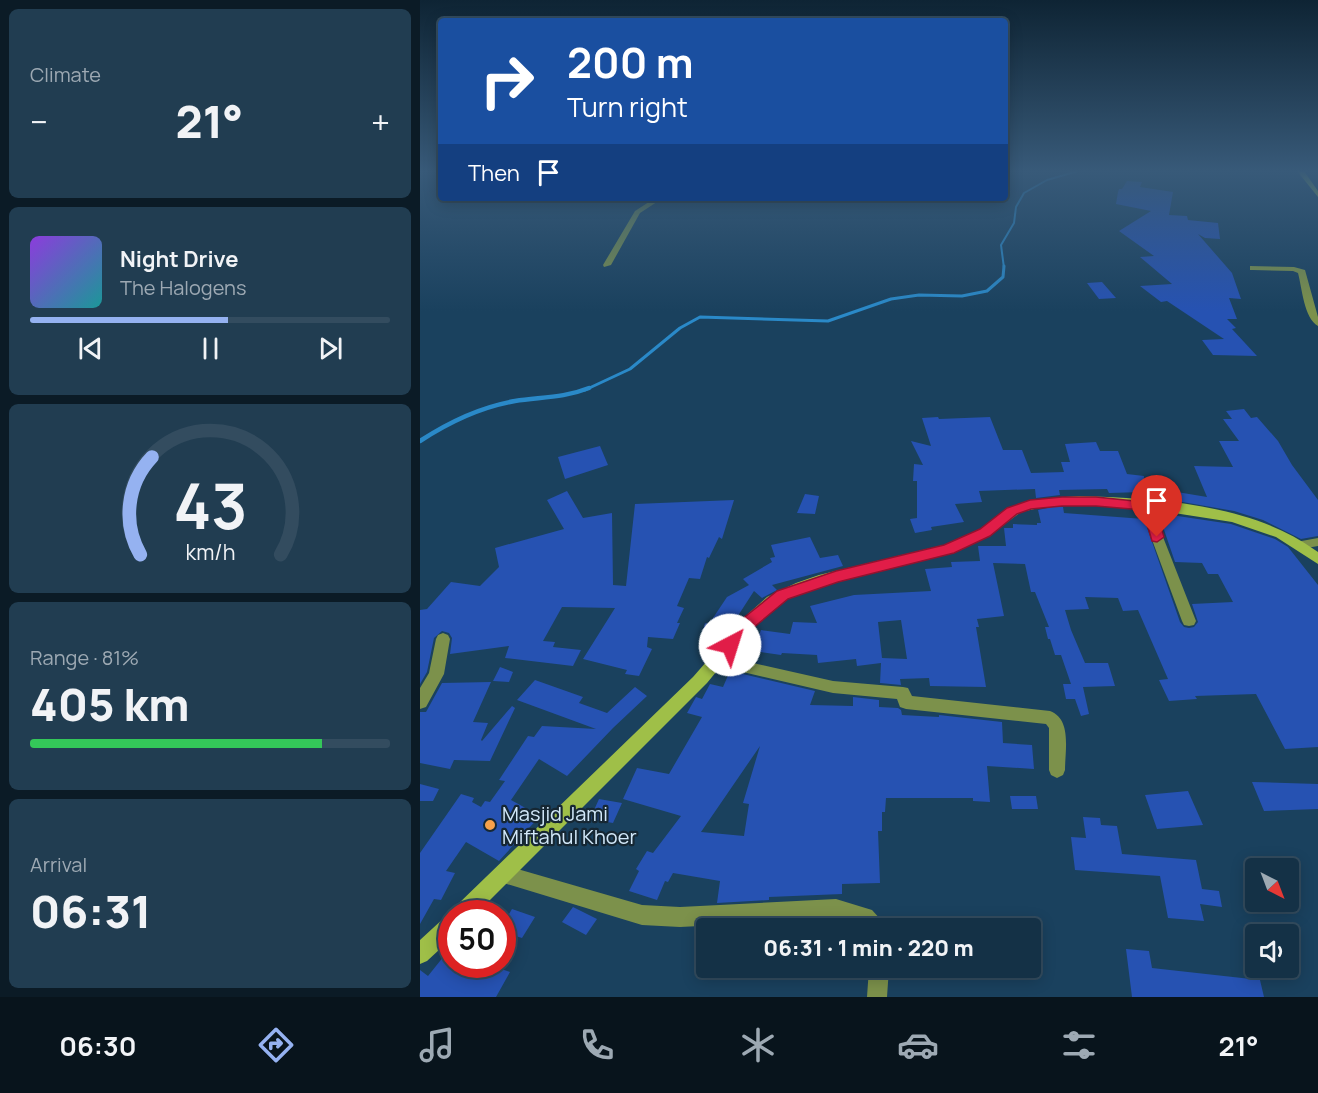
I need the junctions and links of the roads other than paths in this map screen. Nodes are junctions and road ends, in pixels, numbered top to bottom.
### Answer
1 (634, 218) edge
2 (607, 265) dead end
3 (1253, 268) dead end
4 (1318, 323) edge
5 (1149, 506) junction
6 (1318, 542) edge
7 (1301, 545) junction
8 (1318, 559) edge
9 (1189, 621) dead end
10 (443, 639) dead end
11 (718, 661) junction
12 (420, 702) edge
13 (1057, 770) dead end
14 (504, 874) junction
15 (477, 900) edge
16 (866, 918) edge
17 (438, 937) edge
18 (420, 954) edge
19 (878, 978) edge
20 (877, 997) edge

1 - 2 street
3 - 4 street
5 - 7 main road
5 - 9 street
5 - 11 main road
6 - 7 street
7 - 8 main road
10 - 12 street
11 - 13 street
11 - 14 main road
14 - 15 main road
14 - 16 street
17 - 18 main road
19 - 20 street

